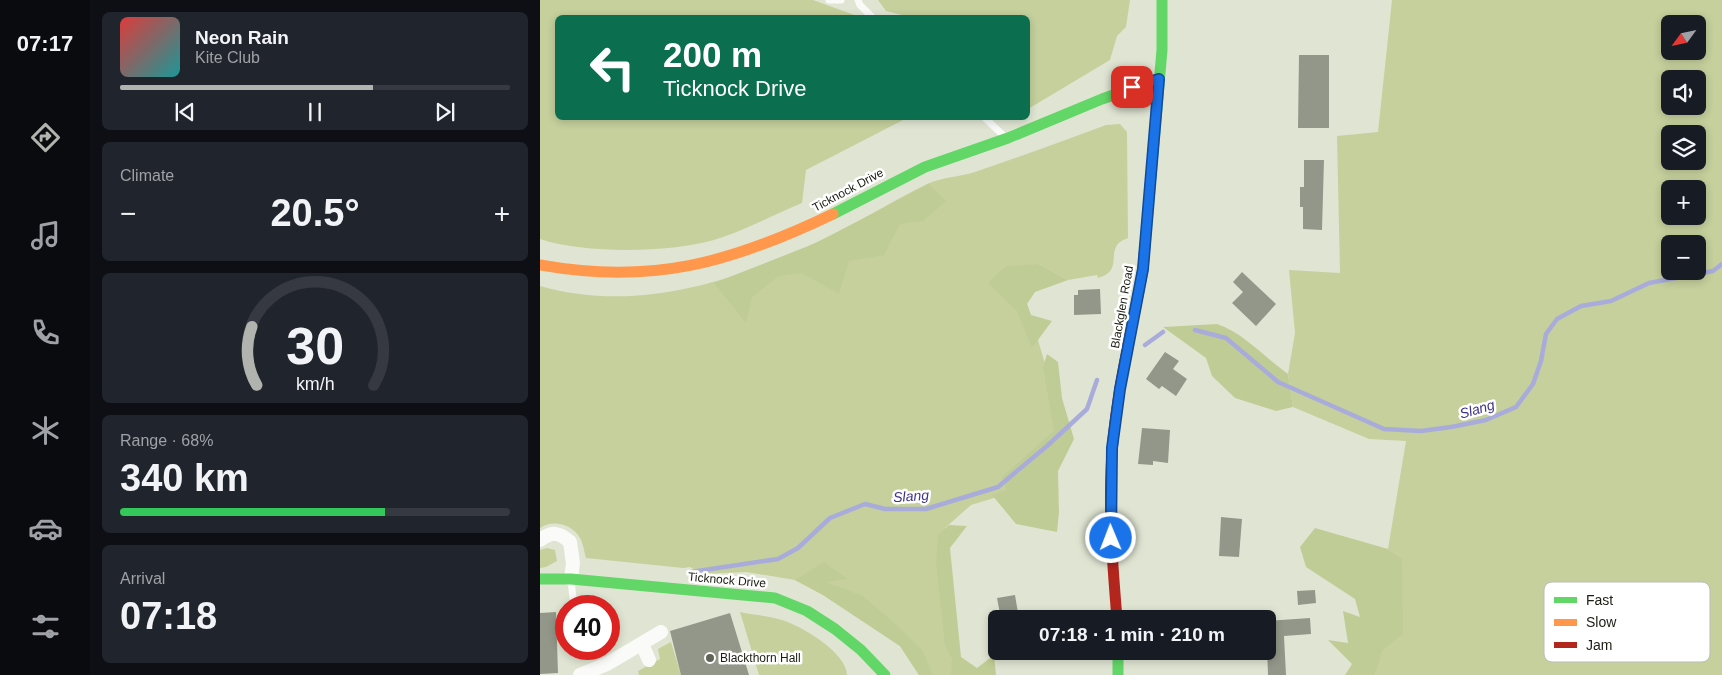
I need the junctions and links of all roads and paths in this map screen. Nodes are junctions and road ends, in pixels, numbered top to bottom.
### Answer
1 (829, 0) edge
2 (841, 0) edge
3 (858, 0) edge
4 (1162, 0) edge
5 (870, 15) edge
6 (1159, 79) junction
7 (987, 120) edge
8 (1006, 139) junction
9 (540, 265) edge
10 (540, 540) edge
11 (540, 579) edge
12 (571, 579) junction
13 (573, 595) edge
14 (1116, 610) edge
15 (662, 632) dead end
16 (642, 644) junction
17 (649, 660) dead end
18 (1118, 660) edge
19 (878, 672) edge
20 (580, 675) edge
21 (1118, 675) edge

1 - 2 lane
3 - 5 lane
4 - 6 street, Blackglen Road
6 - 8 street, Ticknock Drive
6 - 14 street, Blackglen Road
7 - 8 lane
8 - 9 street, Ticknock Drive
10 - 12 street
11 - 12 street, Ticknock Drive
12 - 13 lane
12 - 19 street, Ticknock Drive
15 - 16 street
16 - 17 street
16 - 20 street
18 - 21 street

